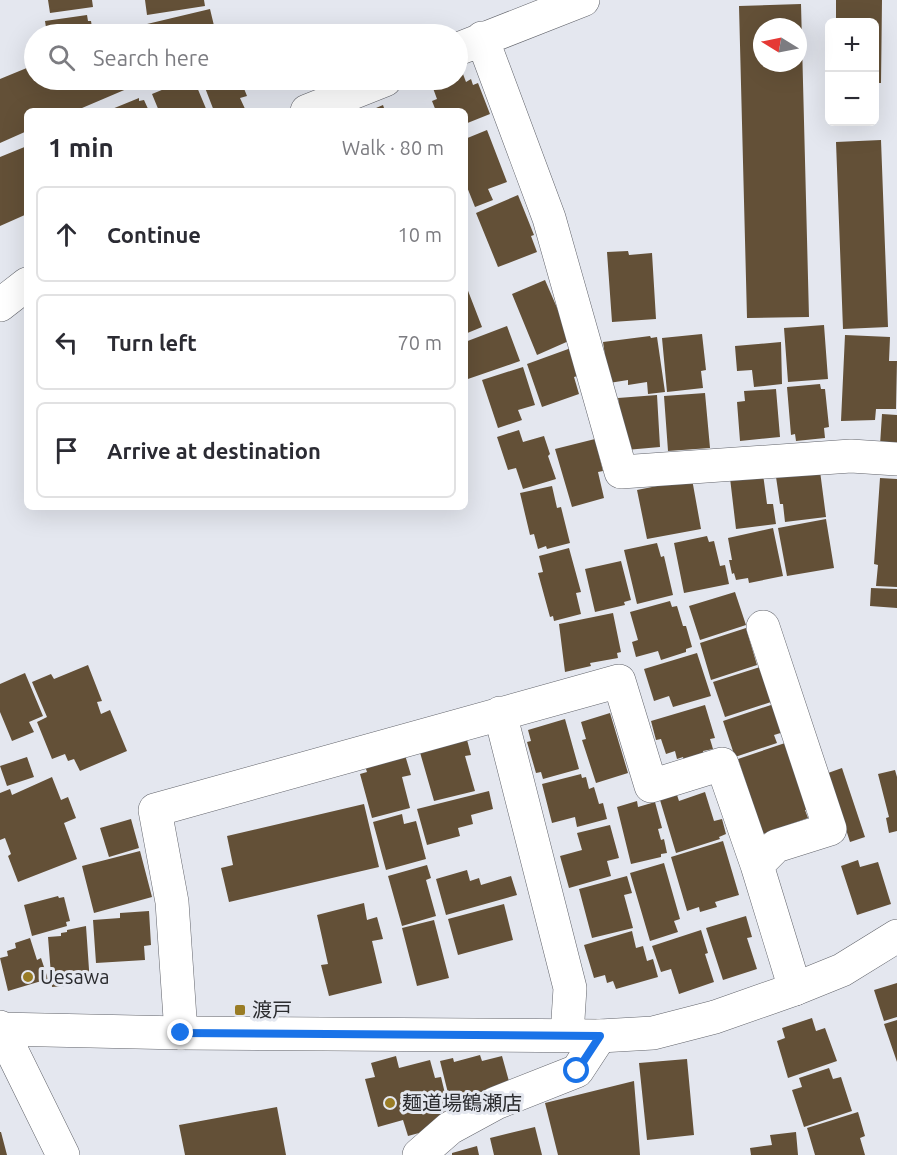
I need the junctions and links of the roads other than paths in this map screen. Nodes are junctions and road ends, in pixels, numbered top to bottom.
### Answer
1 (583, 0) edge
2 (470, 43) edge
3 (360, 90) edge
4 (315, 108) edge
5 (24, 286) edge
6 (0, 305) edge
7 (897, 459) edge
8 (763, 627) dead end
9 (500, 713) junction
10 (757, 865) junction
11 (897, 936) edge
12 (795, 989) junction
13 (0, 1028) edge
14 (181, 1033) junction
15 (567, 1035) junction
16 (600, 1036) junction
17 (63, 1155) edge
18 (419, 1155) edge

1 - 2 street
2 - 7 street
3 - 4 street
5 - 6 street
8 - 10 street
9 - 10 street
9 - 14 street
9 - 15 street
10 - 12 street
11 - 12 street
12 - 16 street
13 - 14 street
13 - 17 street
14 - 15 street
15 - 16 street
16 - 18 street

